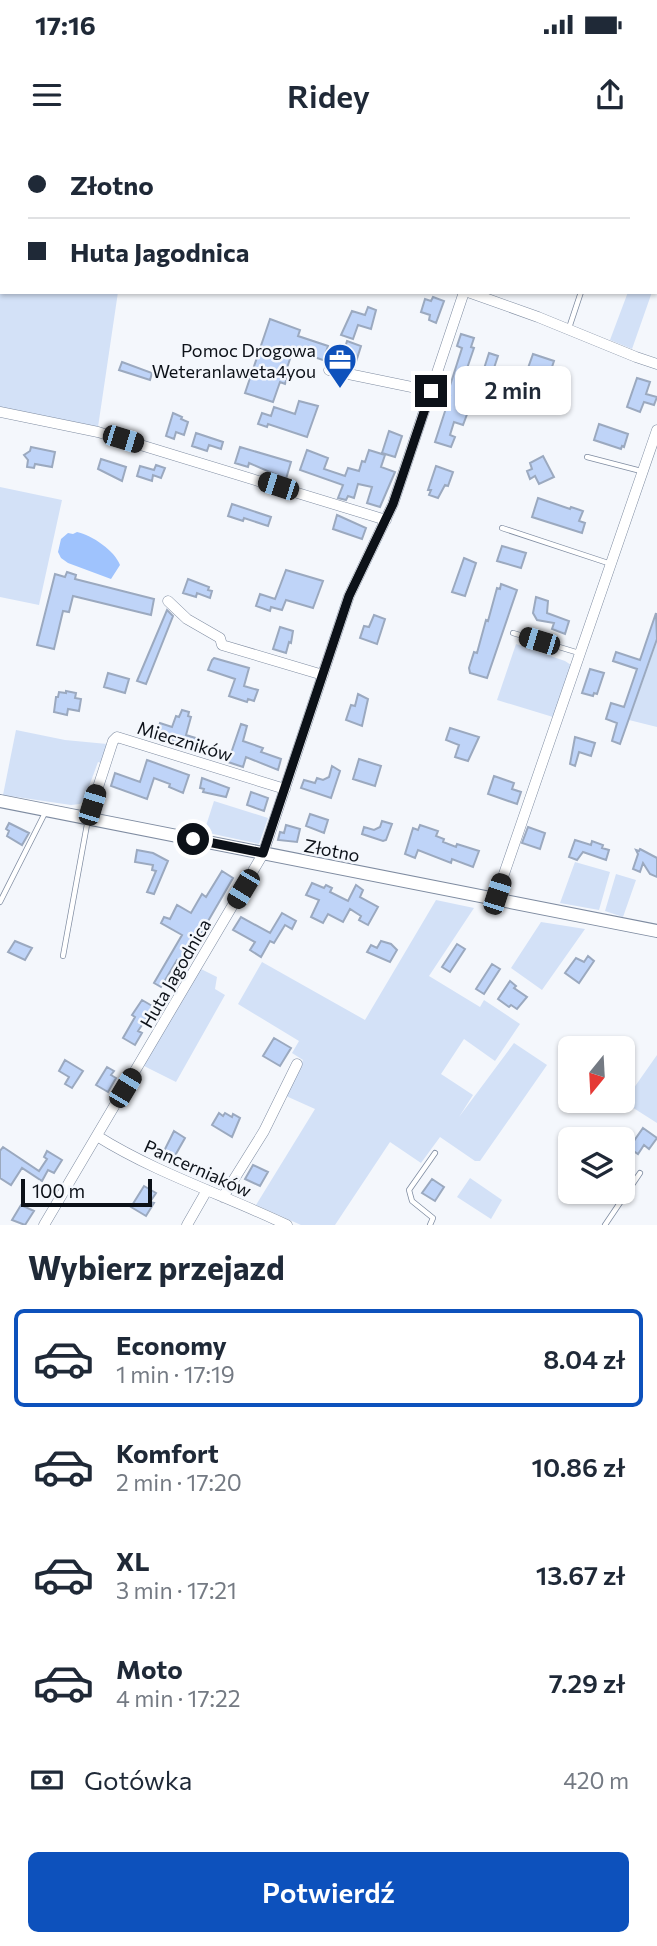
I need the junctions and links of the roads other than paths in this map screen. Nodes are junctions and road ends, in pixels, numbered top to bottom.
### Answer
1 (465, 294) edge
2 (471, 294) edge
3 (580, 294) edge
4 (568, 330) junction
5 (657, 363) edge
6 (329, 370) dead end
7 (431, 391) junction
8 (0, 412) edge
9 (657, 430) edge
10 (587, 457) dead end
11 (642, 471) junction
12 (386, 520) junction
13 (502, 528) dead end
14 (611, 564) junction
15 (169, 601) dead end
16 (513, 633) dead end
17 (579, 653) junction
18 (323, 676) junction
19 (285, 789) junction
20 (0, 801) edge
21 (46, 810) junction
22 (88, 818) junction
23 (263, 853) junction
24 (495, 900) junction
25 (0, 902) edge
26 (657, 931) edge
27 (63, 956) dead end
28 (297, 1064) dead end
29 (97, 1136) junction
30 (435, 1153) dead end
31 (640, 1173) dead end
32 (206, 1190) junction
33 (223, 1197) junction
34 (44, 1225) edge
35 (187, 1225) edge
36 (287, 1225) edge
37 (430, 1225) edge
38 (605, 1225) edge

1 - 7 street, Huta Jagodnica
2 - 4 street
3 - 4 lane
4 - 5 street
6 - 7 street
7 - 12 street, Huta Jagodnica
8 - 12 street
9 - 11 street
10 - 11 lane
11 - 14 street
12 - 18 street, Huta Jagodnica
13 - 14 lane
14 - 17 street
15 - 18 street
16 - 17 lane
17 - 24 street
18 - 19 street, Huta Jagodnica
19 - 22 street, Mieczników
19 - 23 street, Huta Jagodnica
20 - 21 street, Złotno
21 - 22 street, Złotno
21 - 25 lane
22 - 23 street, Złotno
22 - 27 lane
23 - 24 street, Złotno
23 - 29 street, Huta Jagodnica
24 - 26 street, Złotno
28 - 33 street
29 - 32 street, Pancerniaków
29 - 34 street, Huta Jagodnica
30 - 37 lane
31 - 38 lane
32 - 33 street, Pancerniaków
32 - 35 street
33 - 36 street, Pancerniaków

